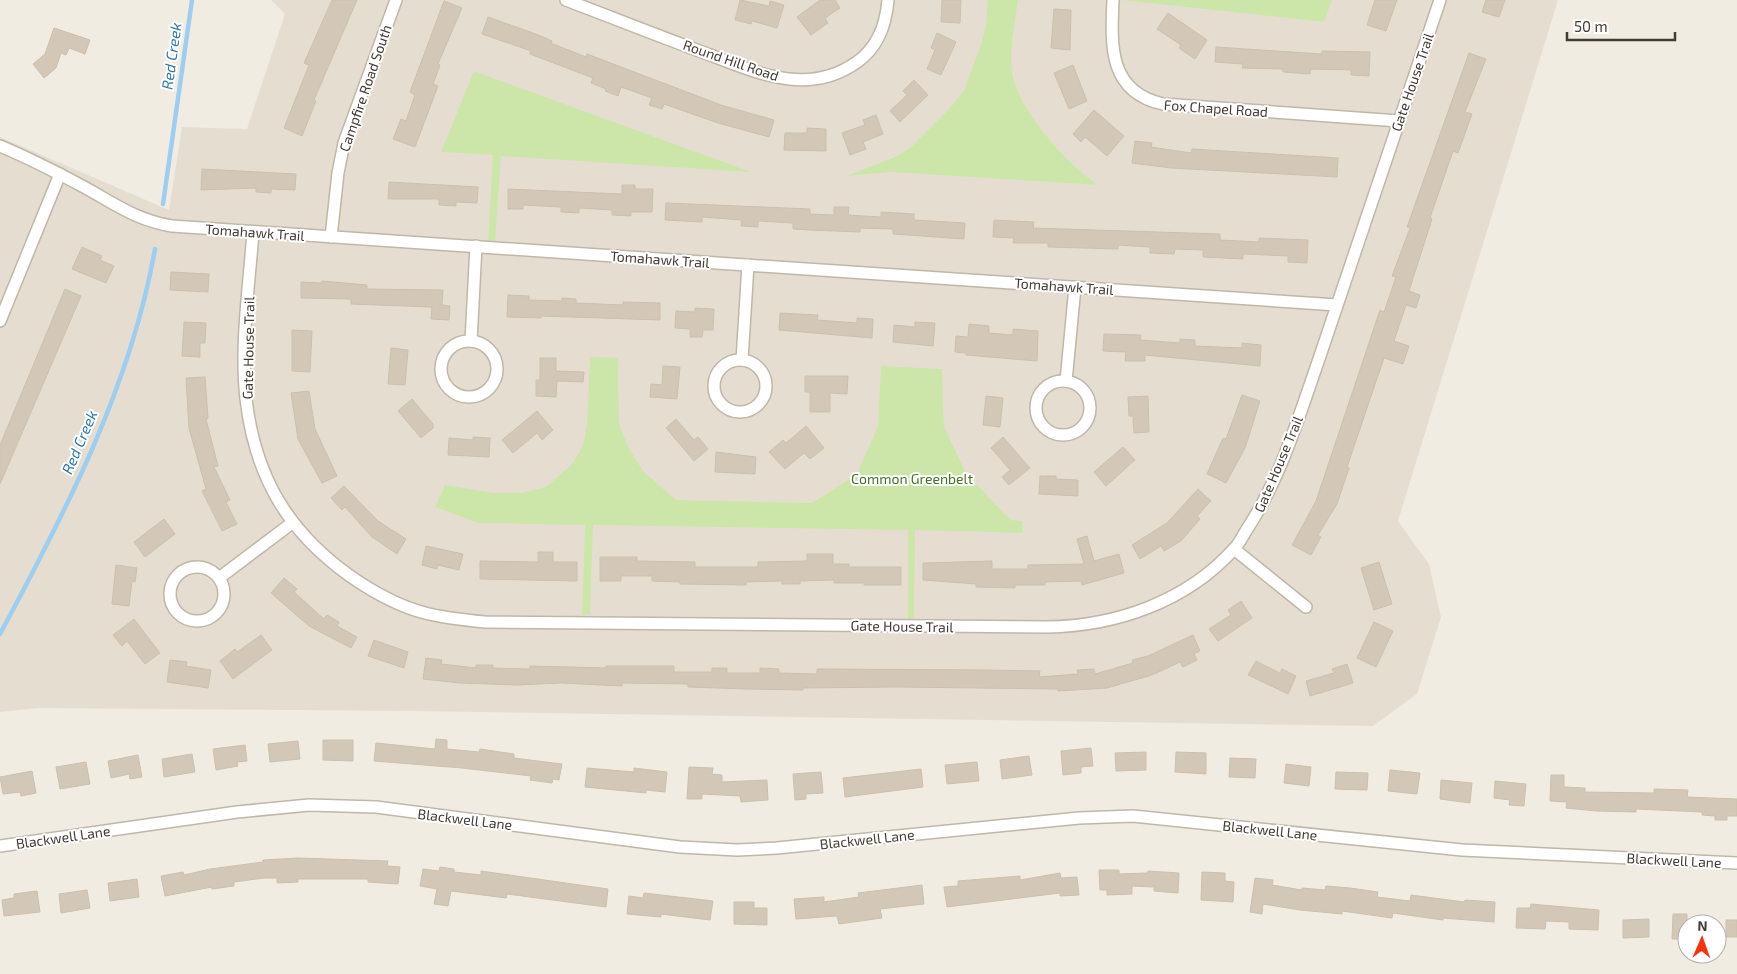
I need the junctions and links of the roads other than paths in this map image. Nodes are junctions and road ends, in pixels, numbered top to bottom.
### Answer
1 (396, 0) edge
2 (566, 0) edge
3 (888, 0) edge
4 (1113, 0) edge
5 (1440, 0) edge
6 (1399, 121) junction
7 (0, 146) edge
8 (60, 174) junction
9 (253, 232) junction
10 (331, 237) junction
11 (476, 246) junction
12 (748, 265) junction
13 (1075, 287) junction
14 (1337, 305) junction
15 (0, 321) edge
16 (471, 341) junction
17 (742, 360) junction
18 (1066, 381) junction
19 (292, 524) junction
20 (1234, 549) junction
21 (219, 578) junction
22 (1306, 607) dead end
23 (0, 846) edge
24 (1737, 863) edge

1 - 10 street, Campfire Road South
2 - 3 street, Round Hill Road
4 - 6 street, Fox Chapel Road
5 - 6 street, Gate House Trail
6 - 14 street, Gate House Trail
7 - 8 street, Tomahawk Trail
8 - 9 street, Tomahawk Trail
8 - 15 street
9 - 10 street, Tomahawk Trail
9 - 19 street, Gate House Trail
10 - 11 street, Tomahawk Trail
11 - 12 street, Tomahawk Trail
11 - 16 street
12 - 13 street, Tomahawk Trail
12 - 17 street
13 - 14 street, Tomahawk Trail
13 - 18 street
14 - 20 street, Gate House Trail
16 - 16 street
17 - 17 street
18 - 18 street
19 - 20 street, Gate House Trail
19 - 21 street
20 - 22 street
21 - 21 street
23 - 24 street, Blackwell Lane

